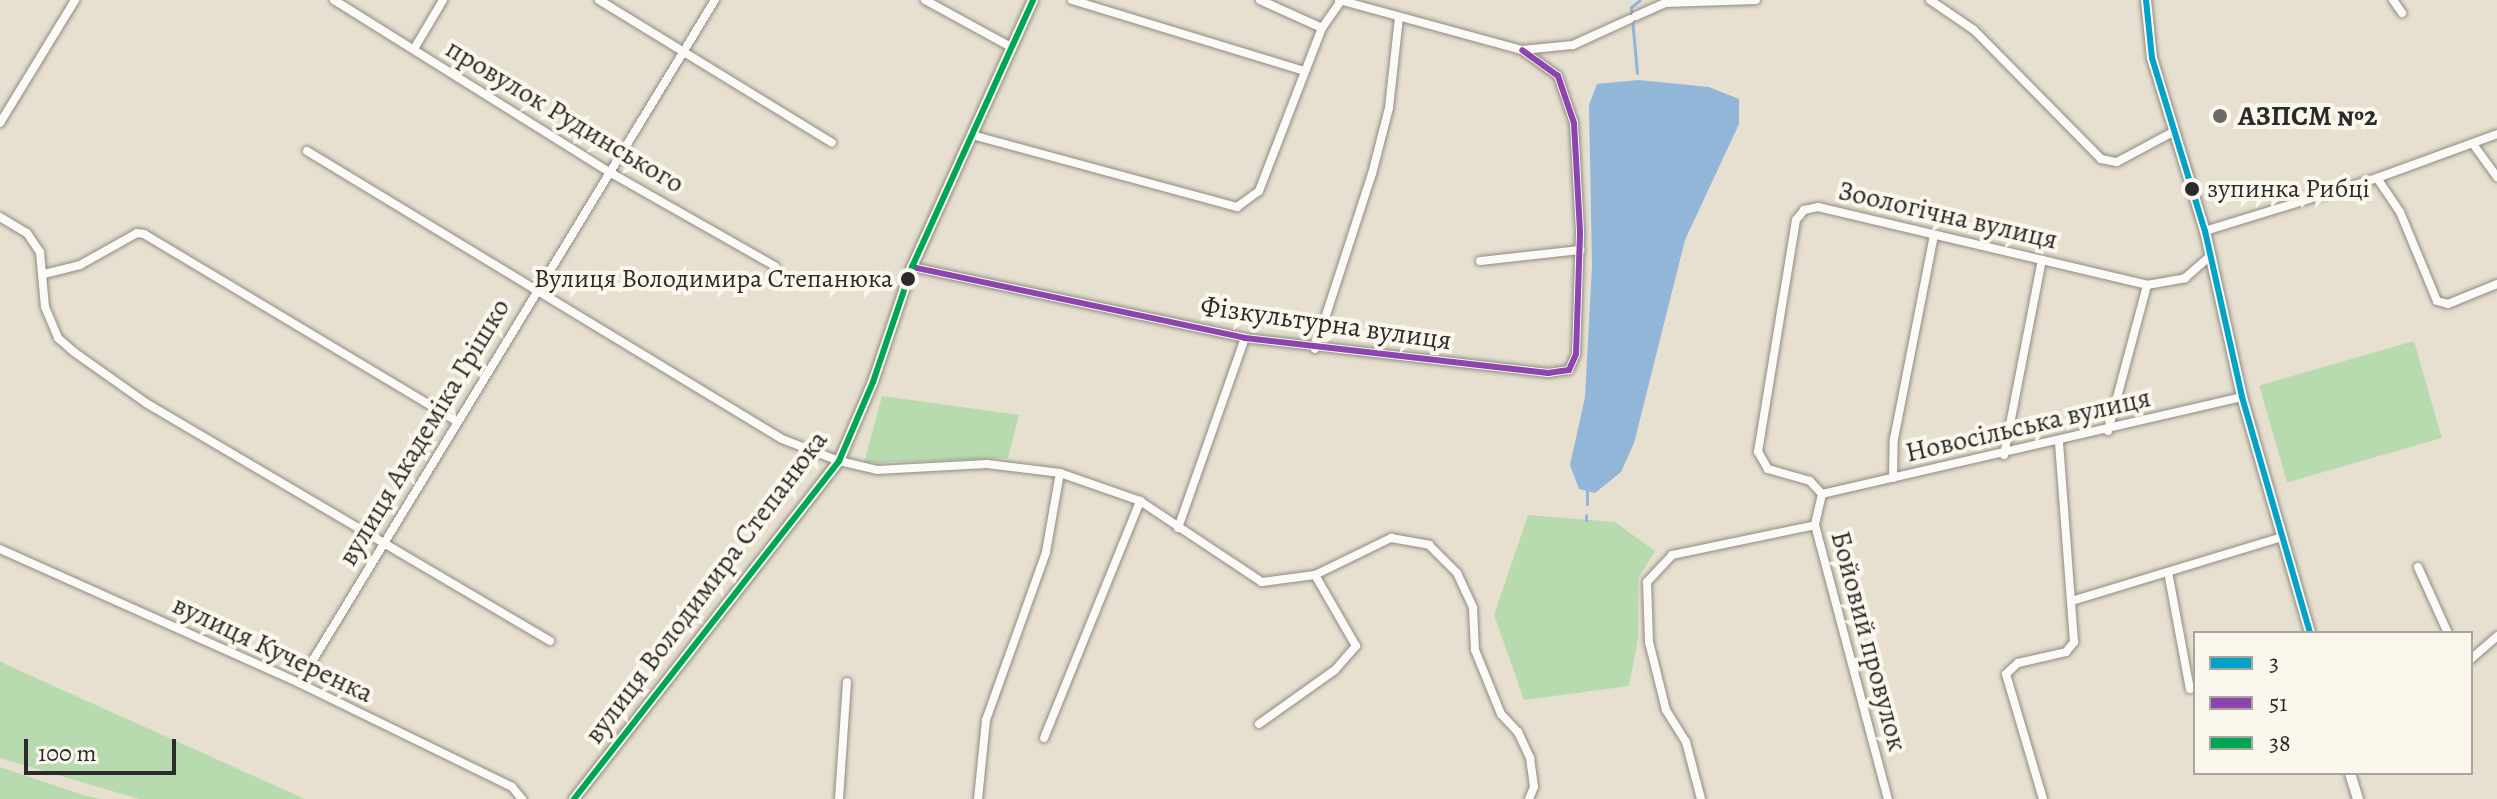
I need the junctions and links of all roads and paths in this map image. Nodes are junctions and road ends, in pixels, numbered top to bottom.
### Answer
1 (75, 0) edge
2 (334, 0) edge
3 (443, 0) edge
4 (599, 0) edge
5 (715, 0) edge
6 (925, 0) edge
7 (1033, 0) edge
8 (1072, 0) edge
9 (1260, 0) edge
10 (1756, 0) edge
11 (1930, 0) edge
12 (2146, 0) edge
13 (2393, 0) edge
14 (1339, 1) edge
15 (2402, 13) dead end
16 (1399, 18) junction
17 (1322, 28) junction
18 (1011, 47) junction
19 (414, 49) junction
20 (1522, 50) junction
21 (683, 52) junction
22 (1304, 71) junction
23 (0, 123) edge
24 (2173, 132) junction
25 (2497, 134) edge
26 (972, 135) junction
27 (832, 143) dead end
28 (2473, 144) junction
29 (307, 151) dead end
30 (611, 173) junction
31 (2497, 177) edge
32 (2377, 178) junction
33 (0, 217) edge
34 (2205, 231) junction
35 (1934, 236) junction
36 (1580, 250) junction
37 (2210, 256) junction
38 (2042, 260) junction
39 (1480, 261) dead end
40 (775, 266) dead end
41 (912, 267) junction
42 (44, 274) junction
43 (2497, 284) edge
44 (2147, 285) junction
45 (536, 289) junction
46 (1245, 338) junction
47 (1315, 349) junction
48 (2242, 397) junction
49 (455, 420) junction
50 (2108, 431) junction
51 (2059, 442) junction
52 (2004, 455) junction
53 (839, 461) junction
54 (1060, 473) junction
55 (1893, 478) junction
56 (1822, 494) junction
57 (1140, 501) junction
58 (1815, 525) junction
59 (1178, 528) junction
60 (2282, 537) junction
61 (384, 539) junction
62 (0, 549) edge
63 (2418, 567) dead end
64 (2168, 572) junction
65 (1315, 575) junction
66 (2075, 600) junction
67 (2309, 631) edge
68 (2447, 631) edge
69 (2497, 636) edge
70 (550, 641) dead end
71 (2473, 657) edge
72 (847, 682) dead end
73 (299, 683) junction
74 (2190, 689) dead end
75 (1259, 724) dead end
76 (1044, 738) dead end
77 (2351, 775) edge
78 (522, 799) edge
79 (574, 799) edge
80 (839, 799) edge
81 (978, 799) edge
82 (1529, 799) edge
83 (1701, 799) edge
84 (1888, 799) edge
85 (2043, 799) edge
86 (2358, 799) edge

1 - 23 street
2 - 19 street, провулок Рудинського
3 - 19 street
4 - 21 street
5 - 21 street, вулиця Академіка Грішко
6 - 18 street
7 - 18 street, вулиця Володимира Степанюка
8 - 22 street
9 - 17 street
10 - 20 street
11 - 24 street
12 - 24 street
13 - 15 street
14 - 16 street
14 - 17 street
16 - 20 street
16 - 47 street
17 - 22 street
18 - 26 street, вулиця Володимира Степанюка
19 - 30 street, провулок Рудинського
20 - 36 street
21 - 27 street
21 - 30 street, вулиця Академіка Грішко
22 - 26 street
24 - 34 street
25 - 28 street
26 - 41 street, вулиця Володимира Степанюка
28 - 31 street
28 - 32 street
29 - 45 street
30 - 40 street, провулок Рудинського
30 - 45 street, вулиця Академіка Грішко
32 - 34 street
32 - 43 street
33 - 42 street
34 - 37 street
35 - 38 street, Зоологічна вулиця
35 - 55 street
35 - 56 street, Зоологічна вулиця
36 - 39 street
36 - 47 street, Фізкультурна вулиця
37 - 44 street, Зоологічна вулиця
37 - 48 street
38 - 44 street, Зоологічна вулиця
38 - 52 street
41 - 46 street, Фізкультурна вулиця
41 - 53 street, вулиця Володимира Степанюка
42 - 49 street
42 - 61 street
44 - 50 street
45 - 49 street, вулиця Академіка Грішко
45 - 53 street
46 - 47 street, Фізкультурна вулиця
46 - 59 street
48 - 50 street, Новосільська вулиця
48 - 60 street
49 - 61 street, вулиця Академіка Грішко
50 - 51 street, Новосільська вулиця
51 - 52 street, Новосільська вулиця
51 - 66 street
52 - 55 street, Новосільська вулиця
53 - 54 street
53 - 79 street, вулиця Володимира Степанюка
54 - 57 street
54 - 81 street
55 - 56 street, Новосільська вулиця
56 - 58 street, Бойовий провулок
57 - 59 street
57 - 76 street
58 - 83 street
58 - 84 street, Бойовий провулок
59 - 65 street
60 - 64 street
60 - 67 street
61 - 70 street
61 - 73 street, вулиця Академіка Грішко
62 - 73 street, вулиця Кучеренка
63 - 68 street
64 - 66 street
64 - 74 street
65 - 75 street
65 - 82 street
66 - 85 street
69 - 71 street
72 - 80 street
73 - 78 street, вулиця Кучеренка
77 - 86 street

